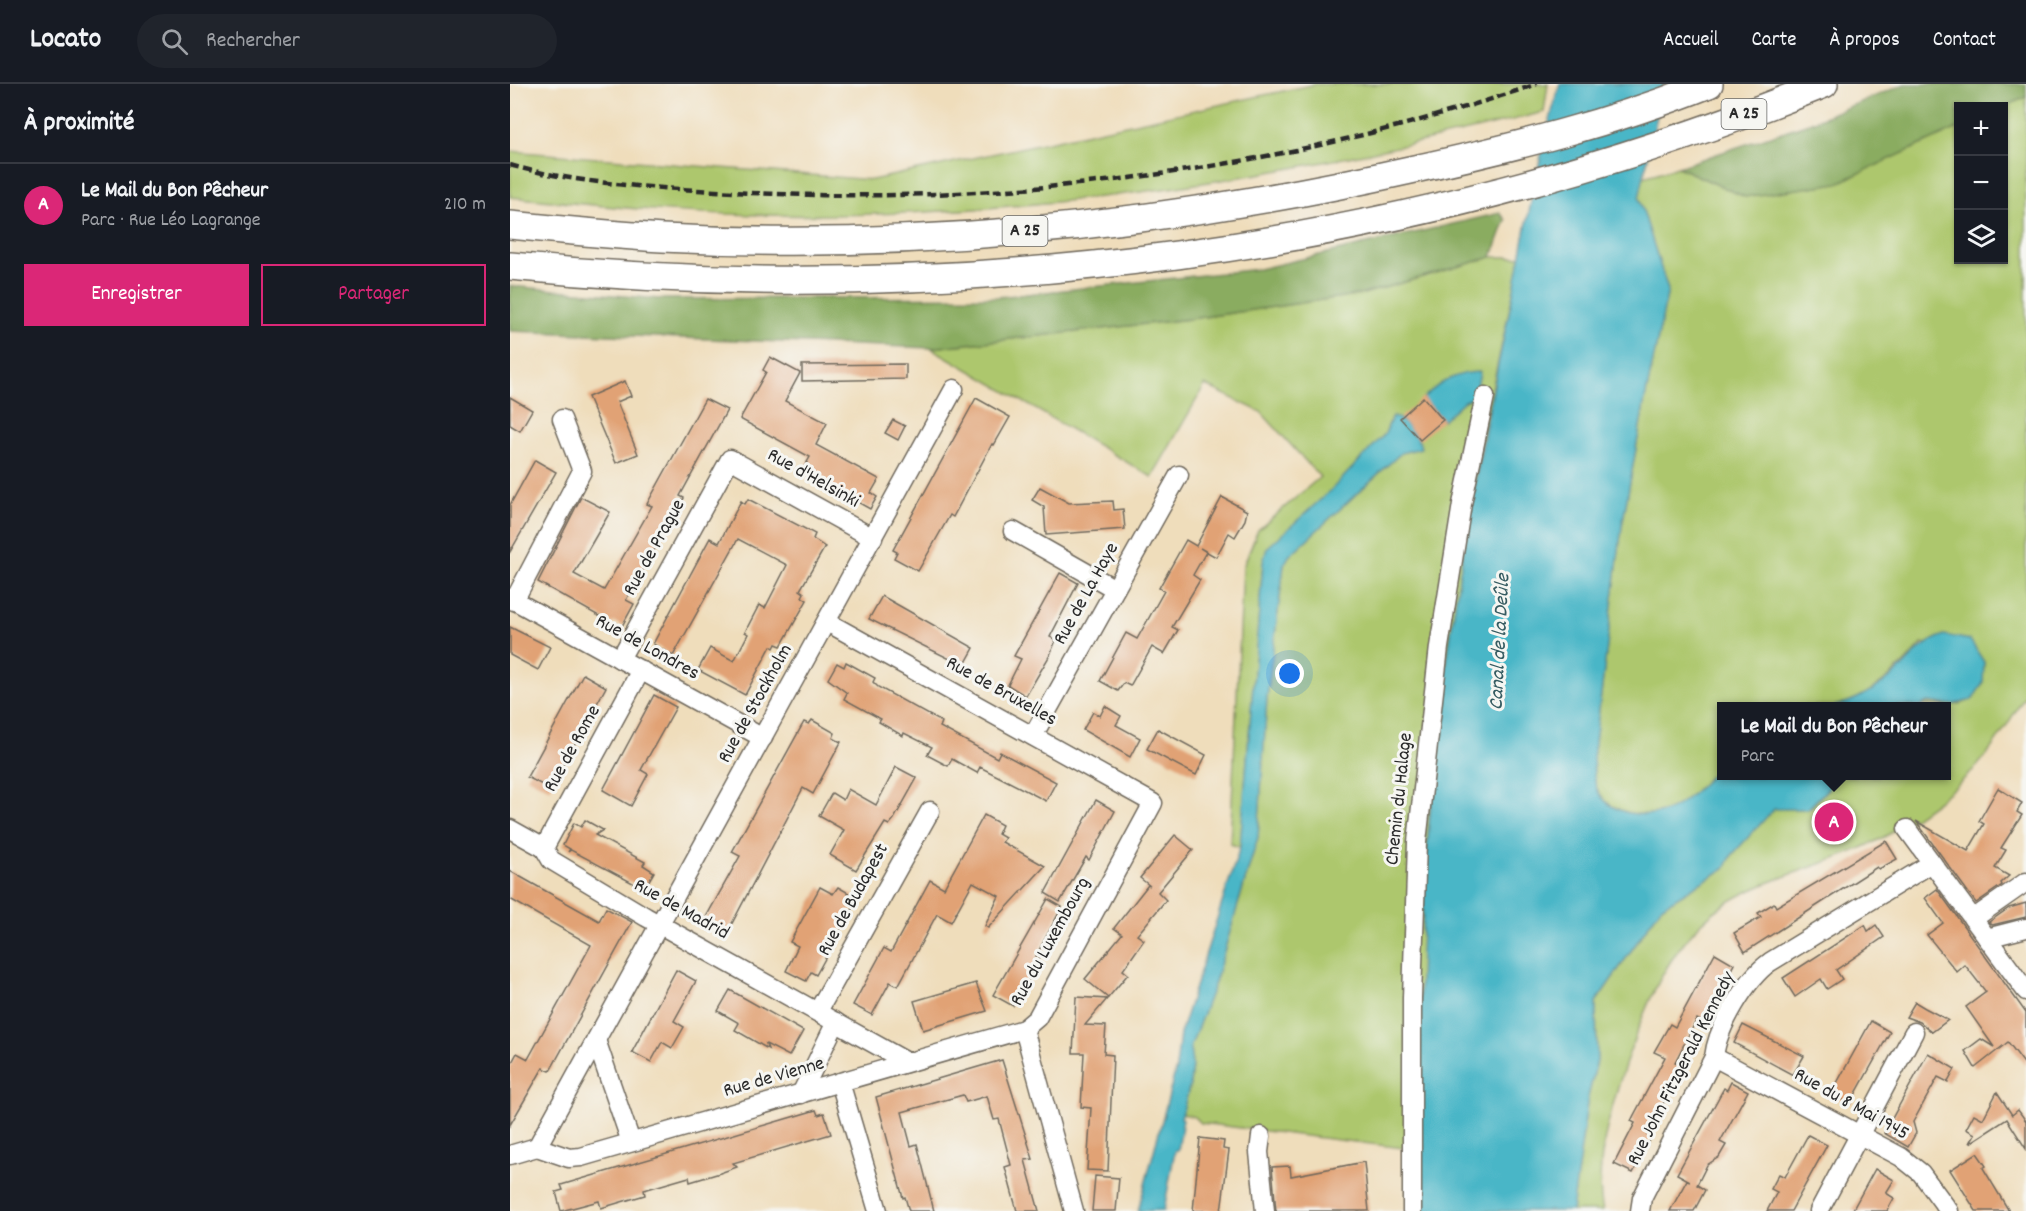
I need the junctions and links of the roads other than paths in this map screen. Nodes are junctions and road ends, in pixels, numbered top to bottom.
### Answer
1 (1709, 84) edge
2 (1824, 84) edge
3 (510, 225) edge
4 (510, 266) edge
5 (954, 389) dead end
6 (1485, 396) dead end
7 (562, 419) dead end
8 (730, 459) joint
9 (1179, 475) dead end
10 (1013, 531) dead end
11 (873, 538) junction
12 (1115, 589) junction
13 (512, 600) edge
14 (827, 622) junction
15 (620, 659) junction
16 (641, 670) junction
17 (1034, 735) junction
18 (763, 738) junction
19 (1153, 803) joint
20 (930, 811) dead end
21 (510, 829) edge
22 (1907, 829) dead end
23 (543, 848) junction
24 (1932, 863) junction
25 (2026, 882) edge
26 (1973, 919) junction
27 (660, 925) junction
28 (2026, 928) edge
29 (1987, 938) junction
30 (2026, 991) edge
31 (818, 1011) junction
32 (836, 1022) junction
33 (1024, 1029) junction
34 (1914, 1032) dead end
35 (596, 1040) junction
36 (1714, 1057) junction
37 (907, 1062) junction
38 (840, 1082) junction
39 (801, 1094) junction
40 (1860, 1134) junction
41 (1261, 1136) dead end
42 (631, 1142) junction
43 (537, 1147) junction
44 (510, 1155) edge
45 (878, 1211) edge
46 (1074, 1211) edge
47 (1265, 1211) edge
48 (1412, 1211) edge
49 (1640, 1211) edge
50 (1819, 1211) edge
51 (1949, 1211) edge

1 - 3 highway, A 25
2 - 4 highway, A 25
5 - 11 street, Rue de Stockholm
6 - 48 street, Chemin du Halage
7 - 13 street
8 - 11 street, Rue d'Helsinki
8 - 15 street, Rue de Prague
9 - 12 street, Rue de La Haye
10 - 12 street
11 - 14 street, Rue de Stockholm
12 - 17 street, Rue de La Haye
13 - 15 street, Rue de Londres
14 - 17 street, Rue de Bruxelles
14 - 18 street, Rue de Stockholm
15 - 16 street, Rue de Londres
16 - 18 street, Rue de Londres
16 - 23 street, Rue de Rome
17 - 19 street, Rue de Bruxelles
18 - 27 street, Rue de Stockholm
19 - 33 street, Rue du Luxembourg
20 - 31 street, Rue de Budapest
21 - 23 street, Rue de Madrid
22 - 24 street
23 - 27 street, Rue de Madrid
24 - 26 street
24 - 36 street, Rue John Fitzgerald Kennedy
25 - 26 street
26 - 29 street
27 - 31 street, Rue de Madrid
27 - 35 street, Rue de Stockholm
28 - 29 street
29 - 30 street
31 - 32 street, Rue de Madrid
32 - 37 street, Rue de Madrid
32 - 39 street
33 - 37 street, Rue de Vienne
33 - 46 street, Rue du Luxembourg
34 - 40 street
35 - 42 street
35 - 43 street, Rue de Stockholm
36 - 40 street, Rue du 8 Mai 1945
36 - 49 street, Rue John Fitzgerald Kennedy
37 - 38 street, Rue de Vienne
38 - 39 street, Rue de Vienne
38 - 45 street
39 - 42 street, Rue de Vienne
40 - 50 street
40 - 51 street, Rue du 8 Mai 1945
41 - 47 street
42 - 43 street, Rue de Vienne
43 - 44 street

